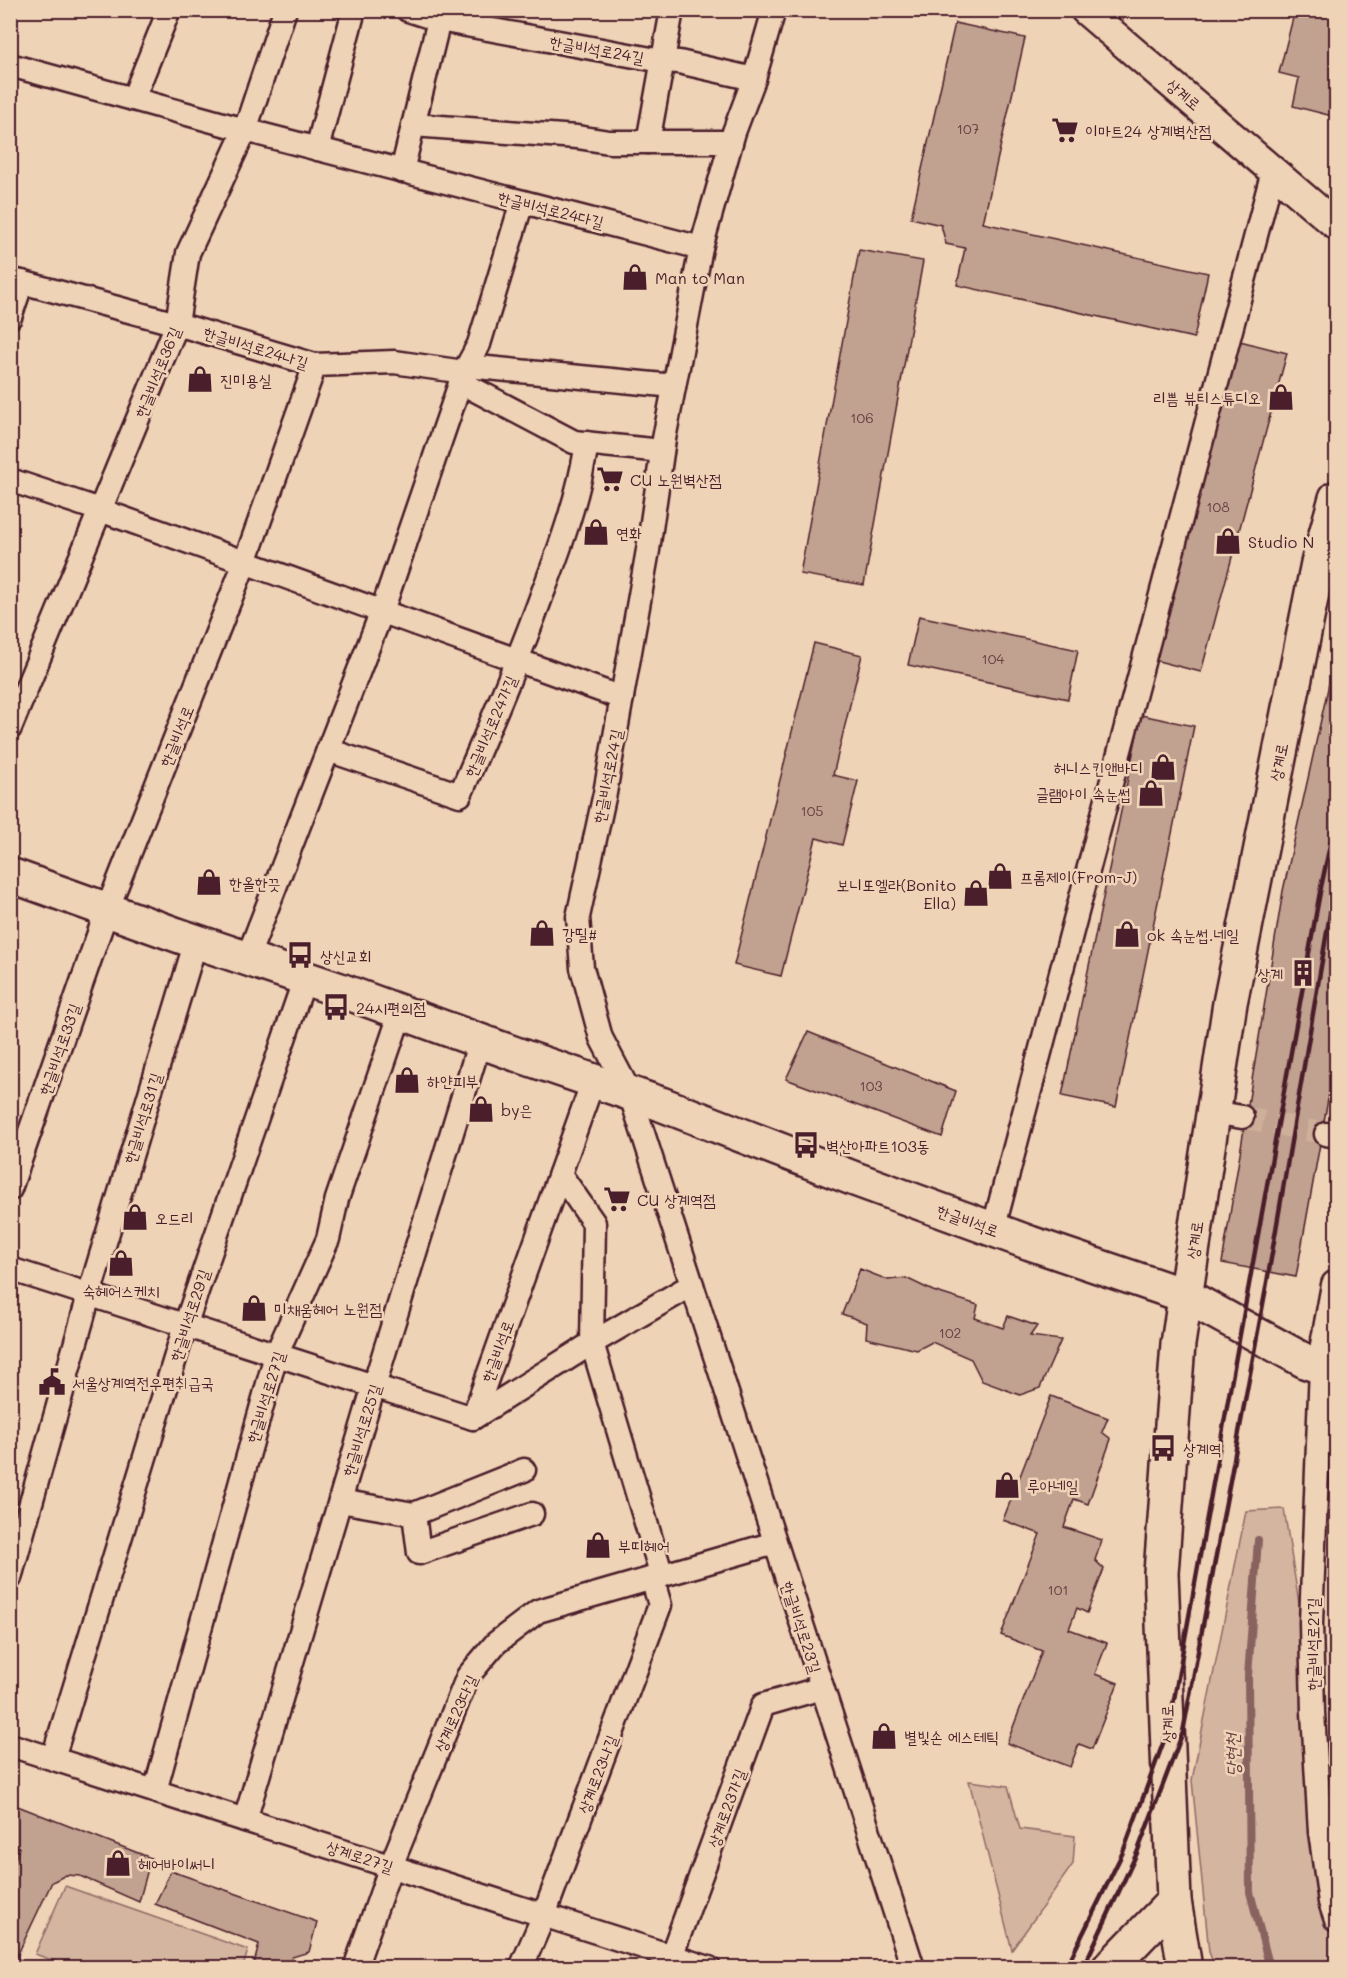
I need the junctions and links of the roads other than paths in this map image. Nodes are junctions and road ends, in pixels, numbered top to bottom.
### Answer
1 (169, 10) edge
2 (285, 10) edge
3 (354, 10) edge
4 (408, 10) edge
5 (672, 10) edge
6 (774, 10) edge
7 (1085, 10) edge
8 (439, 20) junction
9 (662, 61) junction
10 (10, 65) edge
11 (754, 79) junction
12 (133, 99) junction
13 (413, 125) junction
14 (245, 130) junction
15 (648, 142) junction
16 (731, 142) junction
17 (317, 149) junction
18 (402, 171) junction
19 (1274, 171) junction
20 (522, 202) junction
21 (1336, 225) edge
22 (701, 248) junction
23 (16, 281) edge
24 (10, 317) edge
25 (177, 324) junction
26 (315, 365) junction
27 (464, 373) junction
28 (674, 386) junction
29 (587, 443) junction
30 (662, 451) junction
31 (10, 480) edge
32 (1336, 498) edge
33 (100, 510) junction
34 (245, 562) junction
35 (1327, 564) edge
36 (382, 611) junction
37 (518, 661) junction
38 (622, 698) junction
39 (10, 728) edge
40 (328, 750) junction
41 (13, 883) edge
42 (107, 910) junction
43 (195, 941) junction
44 (247, 958) junction
45 (305, 978) junction
46 (401, 1012) junction
47 (480, 1041) junction
48 (593, 1081) junction
49 (630, 1093) junction
50 (560, 1174) junction
51 (10, 1189) edge
52 (993, 1230) junction
53 (10, 1269) edge
54 (692, 1285) junction
55 (1336, 1285) edge
56 (89, 1295) junction
57 (1186, 1296) junction
58 (185, 1326) junction
59 (592, 1343) junction
60 (276, 1355) junction
61 (1329, 1370) edge
62 (374, 1386) junction
63 (473, 1418) junction
64 (524, 1470) dead end
65 (340, 1501) junction
66 (414, 1514) junction
67 (532, 1514) dead end
68 (776, 1543) junction
69 (657, 1577) junction
70 (10, 1578) edge
71 (822, 1688) junction
72 (10, 1745) edge
73 (53, 1758) junction
74 (155, 1791) junction
75 (245, 1820) junction
76 (391, 1866) junction
77 (1174, 1901) junction
78 (544, 1915) junction
79 (1336, 1920) edge
80 (669, 1962) edge
81 (355, 1968) edge
82 (521, 1968) edge
83 (709, 1968) edge
84 (913, 1968) edge
85 (1109, 1968) edge
86 (1185, 1968) edge

1 - 12 street
2 - 14 street, 한글비석로36길
3 - 17 street
4 - 8 street
5 - 9 street
6 - 11 street, 한글비석로24길
7 - 19 street, 상계로
8 - 9 street, 한글비석로24길
8 - 13 street
9 - 11 street, 한글비석로24길
9 - 15 street
10 - 12 street, 한글비석로24다길
11 - 16 street, 한글비석로24길
12 - 14 street, 한글비석로24다길
13 - 15 street
13 - 18 street
14 - 17 street, 한글비석로24다길
14 - 25 street, 한글비석로36길
15 - 16 street
16 - 22 street, 한글비석로24길
17 - 18 street, 한글비석로24다길
18 - 20 street, 한글비석로24다길
19 - 21 street, 상계로
19 - 52 street
20 - 22 street, 한글비석로24다길
20 - 27 street
22 - 28 street, 한글비석로24길
23 - 24 street
23 - 25 street, 한글비석로24나길
25 - 26 street, 한글비석로24나길
25 - 33 street, 한글비석로36길
26 - 27 street, 한글비석로24나길
26 - 34 street
27 - 28 street, 한글비석로24나길
27 - 29 street
27 - 36 street
28 - 30 street, 한글비석로24길
29 - 30 street
29 - 37 street, 한글비석로24가길
30 - 38 street, 한글비석로24길
31 - 33 street, 한글비석로24가길
32 - 35 main road, 상계로
33 - 34 street, 한글비석로24가길
33 - 39 street, 한글비석로36길
34 - 36 street, 한글비석로24가길
34 - 42 street, 한글비석로
35 - 57 main road, 상계로
36 - 37 street, 한글비석로24가길
36 - 40 street
37 - 38 street, 한글비석로24가길
37 - 40 street, 한글비석로24가길
38 - 49 street, 한글비석로24길
40 - 44 street
41 - 42 main road, 한글비석로
42 - 43 main road, 한글비석로
42 - 51 street, 한글비석로33길
43 - 44 main road, 한글비석로
43 - 56 street, 한글비석로31길
44 - 45 main road, 한글비석로
45 - 46 main road, 한글비석로
45 - 58 street, 한글비석로29길
46 - 47 main road, 한글비석로
46 - 60 street, 한글비석로27길
47 - 48 main road, 한글비석로
47 - 62 street, 한글비석로25길
48 - 49 main road, 한글비석로
48 - 50 street, 한글비석로
49 - 52 main road, 한글비석로
49 - 54 street, 한글비석로23길
50 - 59 street, 상계로23나길
50 - 63 street, 한글비석로
52 - 57 main road, 한글비석로
53 - 56 street
54 - 59 street
54 - 68 street, 한글비석로23길
55 - 61 street
56 - 58 street
56 - 70 street, 한글비석로31길
57 - 61 main road, 한글비석로
57 - 77 main road, 상계로
58 - 60 street
58 - 73 street, 한글비석로29길
59 - 63 street
59 - 69 street, 상계로23나길
60 - 62 street
60 - 74 street, 한글비석로27길
61 - 79 street, 한글비석로21길
62 - 63 street
62 - 65 street, 한글비석로25길
64 - 66 street
65 - 66 street
65 - 75 street, 한글비석로25길
66 - 67 street
68 - 69 street, 상계로23다길
68 - 71 street, 한글비석로23길
69 - 76 street, 상계로23다길
69 - 78 street, 상계로23나길
71 - 80 street, 상계로23가길
71 - 84 street, 한글비석로23길
72 - 73 street, 상계로27길
73 - 74 street, 상계로27길
74 - 75 street, 상계로27길
75 - 76 street, 상계로27길
76 - 78 street, 상계로27길
76 - 81 street, 상계로23다길
77 - 85 main road
77 - 86 main road, 상계로
78 - 80 street, 상계로27길
78 - 82 street, 상계로23나길
80 - 83 street, 상계로27길

